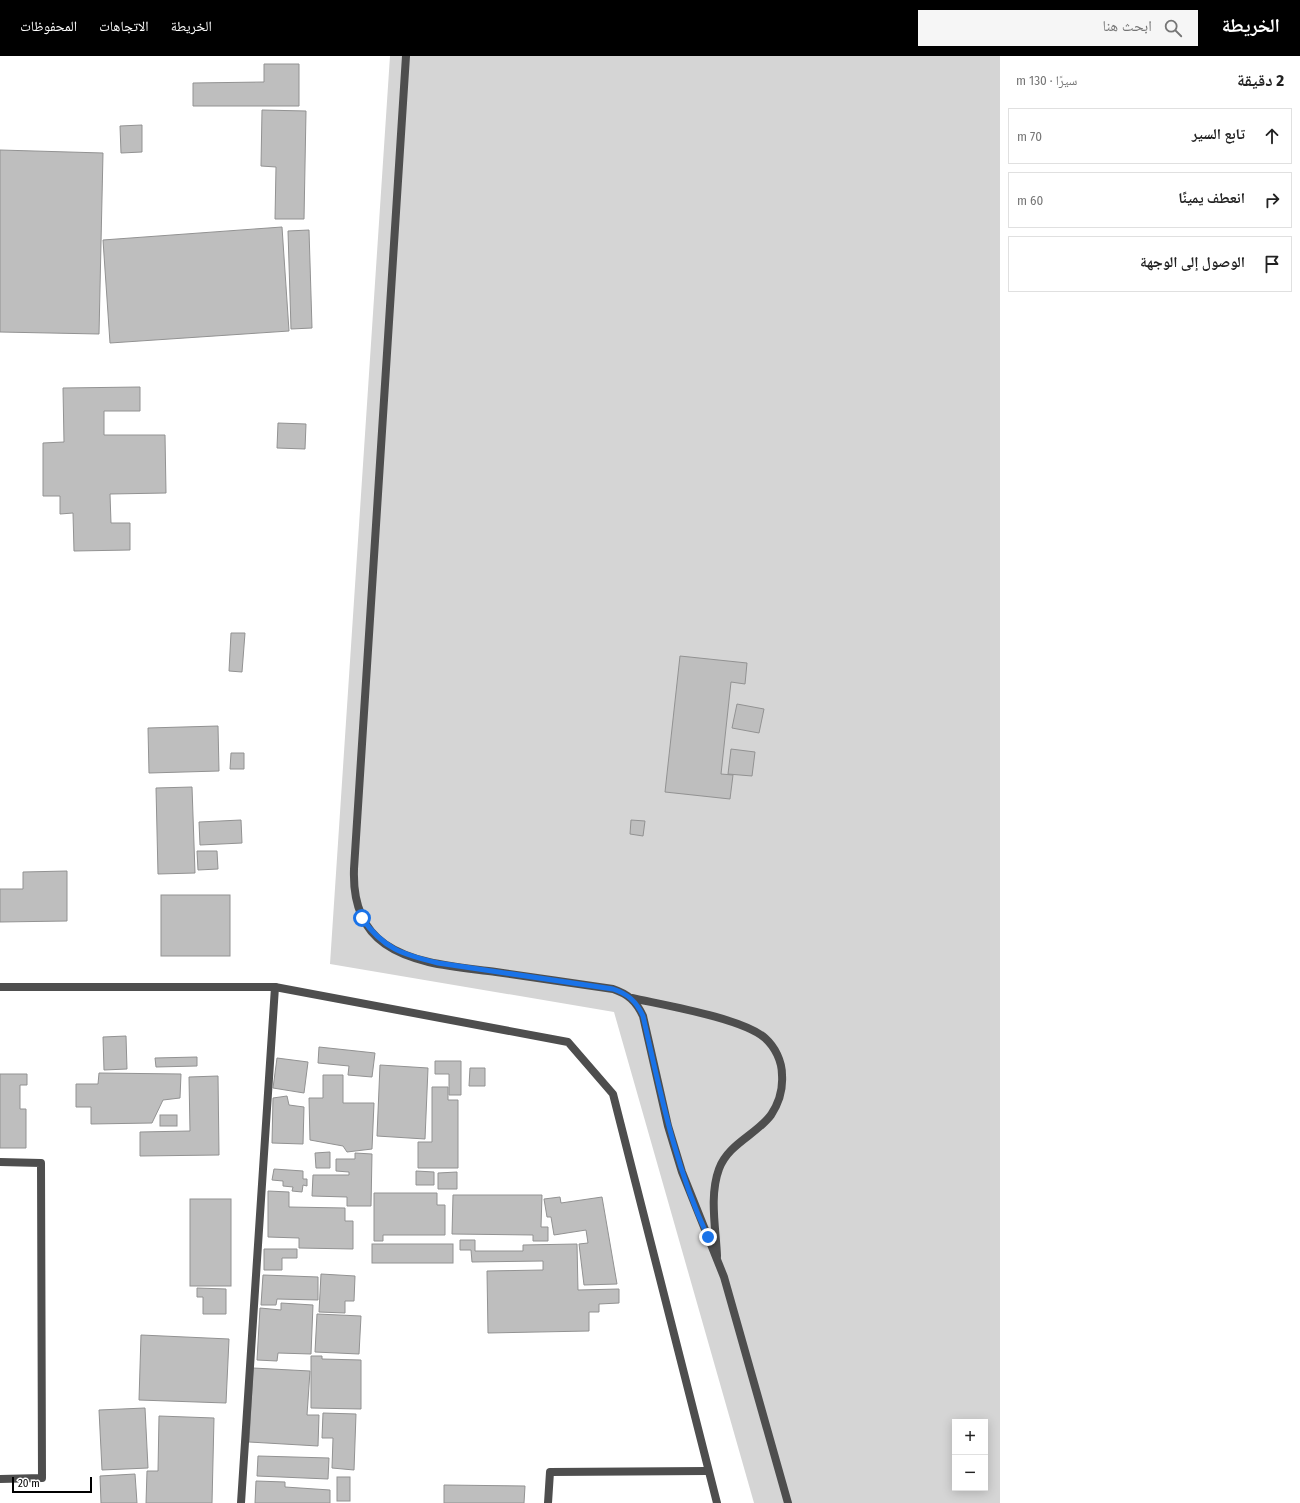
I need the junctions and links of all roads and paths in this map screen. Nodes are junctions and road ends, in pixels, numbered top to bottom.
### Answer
1 (406, 56) edge
2 (0, 987) edge
3 (275, 987) junction
4 (632, 998) junction
5 (0, 1162) edge
6 (717, 1256) junction
7 (707, 1471) junction
8 (0, 1479) edge
9 (241, 1503) edge
10 (548, 1503) edge
11 (717, 1503) edge
12 (788, 1503) edge

1 - 4 street
2 - 3 street
3 - 7 street
3 - 9 street
4 - 6 street
4 - 6 street
5 - 8 street
6 - 12 street
7 - 10 street
7 - 11 street

